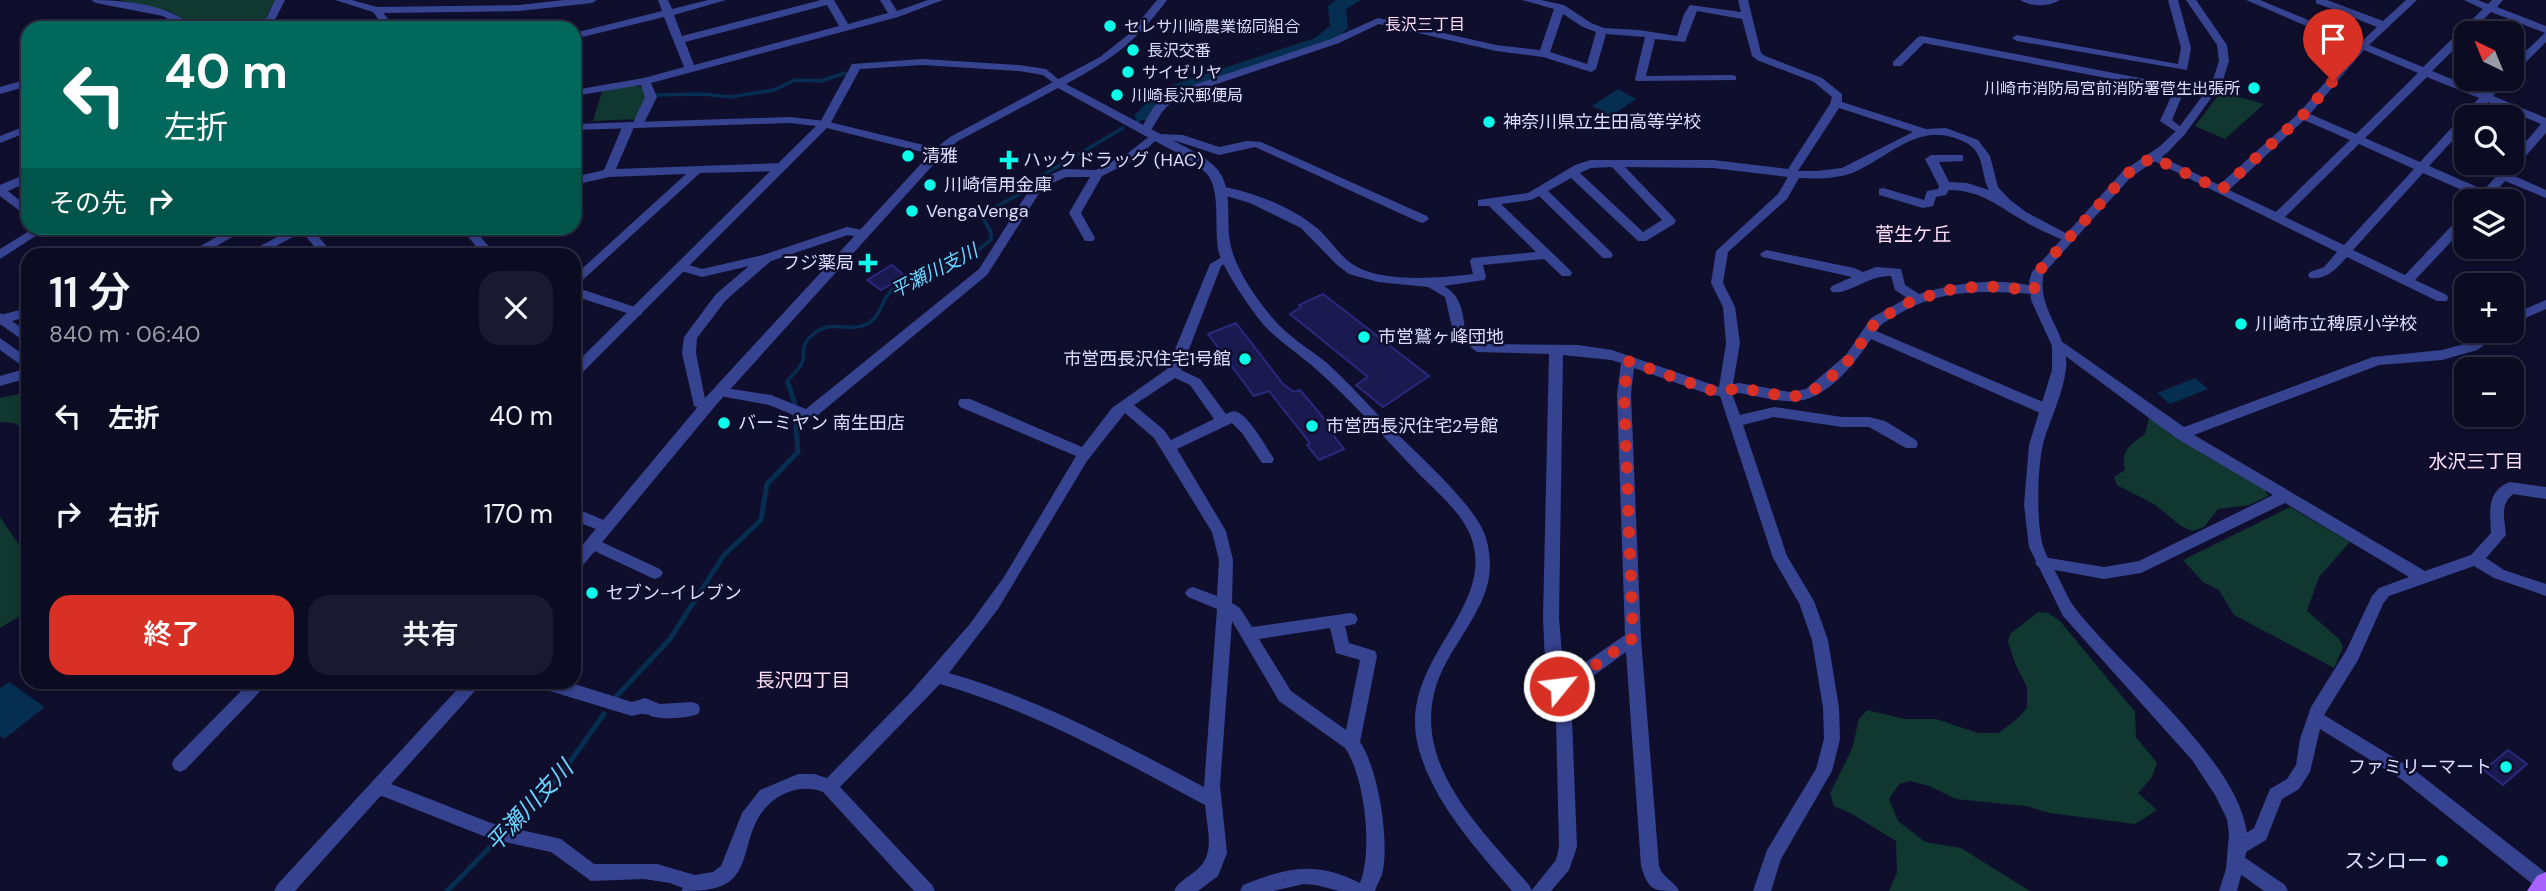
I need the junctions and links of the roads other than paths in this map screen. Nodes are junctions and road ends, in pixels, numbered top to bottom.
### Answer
1 (96, 0) edge
2 (280, 0) edge
3 (340, 0) edge
4 (592, 0) edge
5 (663, 0) edge
6 (721, 0) edge
7 (886, 0) edge
8 (938, 0) edge
9 (1162, 0) edge
10 (1527, 0) edge
11 (1743, 0) edge
12 (2025, 0) edge
13 (2054, 0) edge
14 (2173, 0) edge
15 (2191, 0) edge
16 (2251, 0) edge
17 (2412, 0) edge
18 (2469, 0) edge
19 (829, 1) edge
20 (2320, 1) edge
21 (552, 3) edge
22 (2494, 4) edge
23 (1560, 7) junction
24 (377, 10) junction
25 (668, 13) junction
26 (894, 15) junction
27 (1745, 16) junction
28 (179, 21) edge
29 (274, 21) edge
30 (384, 21) edge
31 (2385, 26) junction
32 (845, 28) junction
33 (2546, 30) edge
34 (1602, 31) junction
35 (581, 34) edge
36 (1651, 35) junction
37 (2546, 36) edge
38 (2017, 38) dead end
39 (678, 40) junction
40 (2362, 47) junction
41 (1544, 54) junction
42 (2524, 58) edge
43 (1898, 64) dead end
44 (690, 69) junction
45 (2423, 72) junction
46 (1732, 78) dead end
47 (645, 81) junction
48 (21, 84) edge
49 (1059, 84) junction
50 (0, 91) edge
51 (2491, 91) edge
52 (581, 92) edge
53 (2485, 97) junction
54 (1836, 104) junction
55 (2478, 105) edge
56 (2303, 115) junction
57 (825, 124) junction
58 (2546, 124) edge
59 (634, 125) junction
60 (581, 127) edge
61 (21, 131) edge
62 (2181, 132) junction
63 (2454, 132) edge
64 (1150, 133) junction
65 (1926, 133) junction
66 (0, 140) edge
67 (2359, 140) junction
68 (938, 152) junction
69 (2152, 157) junction
70 (1959, 158) dead end
71 (1615, 164) junction
72 (782, 167) junction
73 (2423, 167) junction
74 (697, 170) junction
75 (1572, 172) junction
76 (609, 173) junction
77 (1793, 173) junction
78 (1098, 174) junction
79 (2504, 176) junction
80 (581, 179) edge
81 (21, 180) edge
82 (1945, 186) junction
83 (2465, 189) edge
84 (2493, 189) edge
85 (0, 190) edge
86 (1220, 190) junction
87 (2221, 190) junction
88 (1541, 191) junction
89 (1883, 192) dead end
90 (2546, 194) edge
91 (2006, 204) junction
92 (21, 207) edge
93 (2277, 218) junction
94 (1423, 219) dead end
95 (2454, 231) edge
96 (864, 234) junction
97 (31, 235) edge
98 (228, 235) edge
99 (290, 235) edge
100 (1089, 238) dead end
101 (2069, 238) junction
102 (203, 248) edge
103 (263, 248) edge
104 (2345, 251) junction
105 (1766, 254) dead end
106 (0, 255) edge
107 (1547, 255) junction
108 (1607, 255) dead end
109 (767, 258) junction
110 (1227, 258) junction
111 (682, 267) junction
112 (1566, 273) dead end
113 (2314, 275) dead end
114 (581, 277) edge
115 (1864, 278) junction
116 (2407, 282) junction
117 (1431, 284) junction
118 (1836, 289) dead end
119 (2034, 290) junction
120 (581, 293) edge
121 (2442, 298) dead end
122 (1917, 299) junction
123 (2544, 307) edge
124 (636, 312) junction
125 (21, 314) edge
126 (2524, 315) edge
127 (1, 319) edge
128 (1869, 332) junction
129 (21, 335) edge
130 (0, 343) edge
131 (2478, 343) edge
132 (2059, 346) junction
133 (1556, 351) junction
134 (21, 360) edge
135 (1628, 361) junction
136 (581, 366) edge
137 (1173, 372) junction
138 (21, 375) edge
139 (0, 381) edge
140 (719, 392) junction
141 (1726, 392) junction
142 (965, 403) dead end
143 (1126, 406) junction
144 (706, 407) junction
145 (2045, 409) junction
146 (1223, 421) junction
147 (1736, 421) junction
148 (2181, 433) junction
149 (1911, 444) dead end
150 (1168, 447) junction
151 (1085, 454) junction
152 (1267, 459) dead end
153 (2546, 493) edge
154 (2285, 496) junction
155 (581, 516) edge
156 (606, 527) junction
157 (593, 544) junction
158 (581, 558) edge
159 (2476, 559) junction
160 (2043, 563) junction
161 (655, 573) dead end
162 (2424, 578) junction
163 (2546, 590) edge
164 (1193, 593) dead end
165 (1224, 605) junction
166 (1247, 634) junction
167 (1633, 638) junction
168 (937, 676) junction
169 (1559, 686) junction
170 (254, 689) edge
171 (469, 689) edge
172 (566, 689) edge
173 (692, 709) dead end
174 (2315, 718) junction
175 (1351, 743) junction
176 (180, 764) dead end
177 (829, 787) junction
178 (377, 790) junction
179 (1212, 800) junction
180 (2239, 855) junction
181 (2546, 884) edge
182 (692, 887) edge
183 (283, 891) edge
184 (926, 891) edge
185 (1183, 891) edge
186 (1249, 891) edge
187 (1358, 891) edge
188 (1366, 891) edge
189 (1523, 891) edge
190 (1540, 891) edge
191 (1670, 891) edge
192 (1762, 891) edge
193 (2228, 891) edge
194 (2279, 891) edge
195 (2539, 891) edge

1 - 28 street
2 - 29 street
3 - 24 street
4 - 21 street
5 - 25 street
6 - 25 street
7 - 26 street
8 - 26 street
9 - 49 street
10 - 23 street
11 - 27 street
12 - 13 street
14 - 38 street
15 - 62 street
16 - 40 street
17 - 31 street
18 - 22 street
19 - 32 street
19 - 39 street
20 - 31 street
21 - 24 street
22 - 33 street
22 - 45 street
23 - 34 street
23 - 41 street
24 - 30 street
25 - 35 street
25 - 39 street
26 - 32 street
27 - 36 street
27 - 54 street
31 - 40 street
32 - 44 street
34 - 36 street
34 - 41 street
36 - 46 street
37 - 42 street
39 - 44 street
40 - 45 street
40 - 56 street
41 - 64 street
43 - 62 street
44 - 47 street
45 - 53 street
45 - 67 street
47 - 52 street
47 - 59 street
48 - 50 street
49 - 57 street
49 - 64 street
49 - 68 street
51 - 53 street
53 - 55 street
53 - 58 street
54 - 65 street
54 - 77 street
56 - 67 street
56 - 87 street
57 - 59 street
57 - 68 street
57 - 72 street
58 - 79 street
59 - 60 street
59 - 76 street
61 - 66 street
62 - 69 street
63 - 73 street
64 - 78 street
64 - 86 street
64 - 94 street
65 - 77 street
65 - 91 street
67 - 73 street
67 - 93 street
68 - 96 street
69 - 87 street
69 - 101 street
70 - 82 street
71 - 75 street
71 - 75 street
71 - 77 street
72 - 74 street
72 - 111 street
73 - 83 street
73 - 104 street
74 - 76 street
74 - 114 street
75 - 88 street
76 - 80 street
77 - 141 street
78 - 100 street
78 - 140 street
79 - 84 street
79 - 90 street
81 - 85 street
82 - 89 street
82 - 91 street
85 - 92 street
86 - 110 street
86 - 117 street
87 - 93 street
88 - 107 street
88 - 108 street
91 - 101 street
93 - 104 street
95 - 116 street
96 - 109 street
96 - 140 street
97 - 106 street
98 - 102 street
99 - 103 street
101 - 119 street
104 - 113 street
104 - 116 street
105 - 115 street
107 - 112 street
107 - 117 street
109 - 111 street
109 - 144 street
110 - 137 street
110 - 189 street
111 - 124 street
115 - 118 street
115 - 122 street
116 - 121 street
117 - 133 street
119 - 122 street
119 - 132 street
120 - 124 street
122 - 128 street
123 - 126 street
124 - 136 street
125 - 127 street
127 - 129 street
128 - 141 street
128 - 145 street
130 - 134 street
131 - 148 street
132 - 145 street
132 - 148 street
133 - 135 street
133 - 169 street
135 - 141 street
135 - 167 street
137 - 143 street
137 - 146 street
138 - 139 street
140 - 144 street
141 - 147 street
142 - 151 street
143 - 150 street
143 - 151 street
144 - 156 street
145 - 160 street
146 - 150 street
146 - 152 street
147 - 149 street
147 - 192 street
148 - 154 street
150 - 165 street
151 - 168 street
153 - 159 street
154 - 160 street
154 - 162 street
155 - 156 street
156 - 157 street
157 - 158 street
157 - 161 street
159 - 162 street
159 - 163 street
160 - 180 street
162 - 174 street
164 - 165 street
165 - 166 street
165 - 179 street
166 - 175 street
166 - 175 street
167 - 169 street
167 - 191 street
168 - 177 street
168 - 179 street
169 - 190 street
170 - 176 street
171 - 178 street
172 - 173 street
174 - 180 street
174 - 181 street
175 - 188 street
177 - 182 street
177 - 184 street
178 - 182 street
178 - 183 street
179 - 185 street
180 - 193 street
180 - 194 street
181 - 195 main road
186 - 187 street

